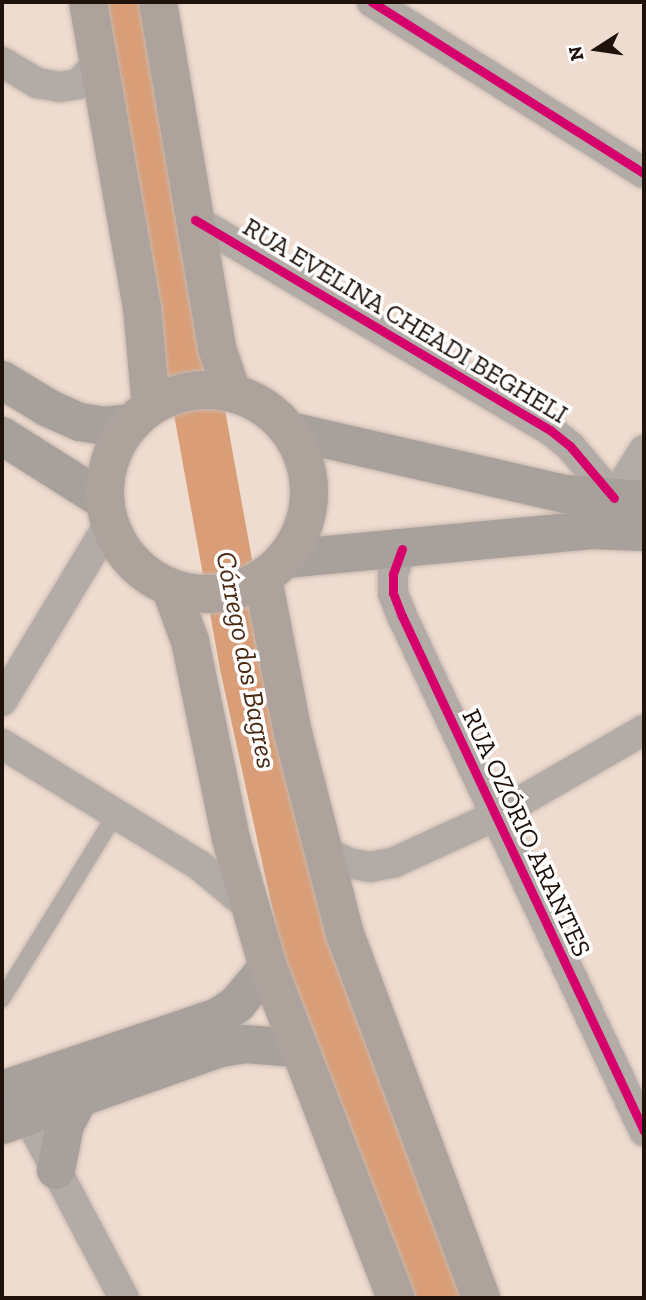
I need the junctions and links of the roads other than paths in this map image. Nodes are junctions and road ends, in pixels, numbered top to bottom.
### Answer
1 (88, 2) edge
2 (158, 2) edge
3 (372, 2) edge
4 (2, 62) edge
5 (99, 62) junction
6 (644, 173) edge
7 (195, 220) junction
8 (2, 380) edge
9 (220, 391) junction
10 (151, 409) junction
11 (290, 431) junction
12 (2, 436) edge
13 (644, 450) edge
14 (629, 499) edge
15 (108, 512) junction
16 (592, 530) junction
17 (644, 532) edge
18 (402, 549) junction
19 (266, 575) junction
20 (170, 587) junction
21 (2, 701) edge
22 (644, 730) edge
23 (2, 744) edge
24 (116, 814) junction
25 (495, 816) junction
26 (321, 849) junction
27 (249, 907) junction
28 (268, 967) junction
29 (2, 999) edge
30 (297, 1048) junction
31 (9, 1098) edge
32 (79, 1098) junction
33 (644, 1131) edge
34 (56, 1170) junction
35 (124, 1298) edge
36 (397, 1298) edge
37 (481, 1298) edge

1 - 5 main road
2 - 7 main road
3 - 6 street
4 - 5 street
5 - 10 main road
7 - 9 main road
7 - 14 street, RUA EVELINA CHEADI BEGHELI
8 - 10 street
9 - 10 main road
9 - 11 main road
10 - 15 main road
11 - 14 street
11 - 19 main road
12 - 15 street
13 - 14 street
14 - 16 street
15 - 20 main road
15 - 21 street
16 - 17 street
16 - 18 street
18 - 19 street
18 - 25 street, RUA OZÓRIO ARANTES
19 - 20 main road
19 - 26 main road
20 - 27 main road
22 - 25 street
23 - 24 street
24 - 27 street
24 - 29 lane
25 - 26 street
25 - 33 street, RUA OZÓRIO ARANTES
26 - 37 main road
27 - 28 main road
28 - 30 main road
28 - 31 street
30 - 32 street
30 - 36 main road
31 - 32 street
31 - 34 street
32 - 34 street
34 - 35 street

